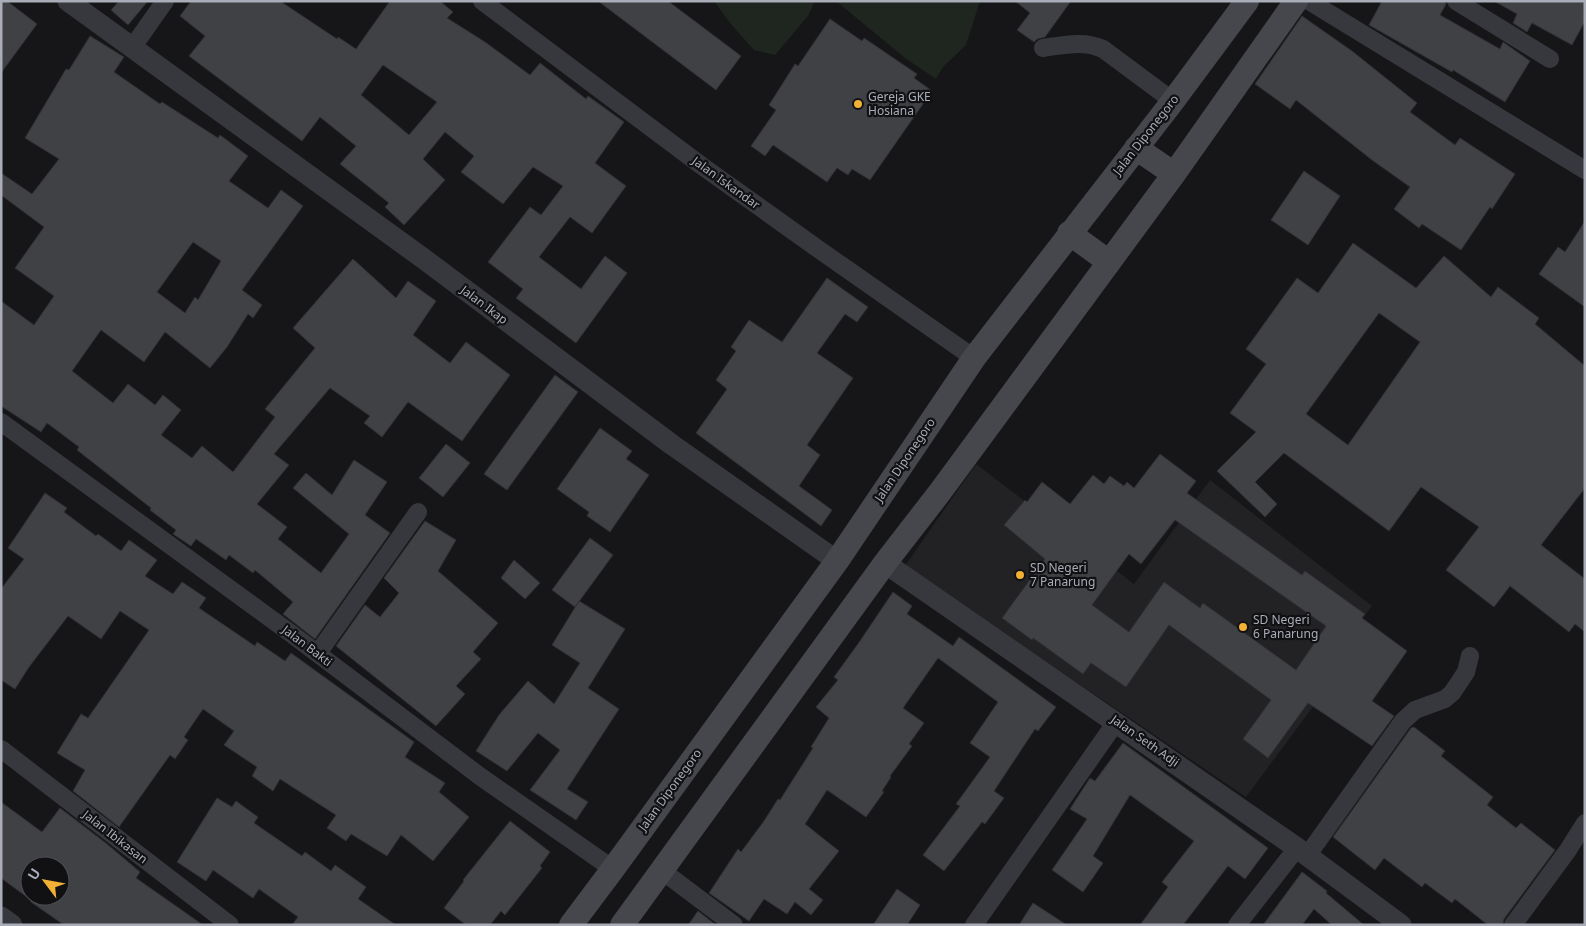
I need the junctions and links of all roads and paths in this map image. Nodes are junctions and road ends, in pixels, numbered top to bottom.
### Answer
1 (68, 1) edge
2 (165, 1) edge
3 (482, 1) edge
4 (1247, 1) edge
5 (1296, 1) edge
6 (1309, 1) edge
7 (1456, 1) edge
8 (132, 48) junction
9 (1044, 48) dead end
10 (1550, 59) dead end
11 (1173, 101) junction
12 (1136, 148) junction
13 (1585, 170) edge
14 (1174, 174) junction
15 (1069, 233) junction
16 (1109, 262) junction
17 (974, 358) junction
18 (1, 422) edge
19 (418, 512) dead end
20 (837, 561) junction
21 (885, 563) junction
22 (318, 653) junction
23 (1470, 656) dead end
24 (1116, 722) junction
25 (1, 749) edge
26 (1585, 823) edge
27 (1302, 852) junction
28 (613, 870) junction
29 (661, 870) junction
30 (1, 917) edge
31 (12, 925) edge
32 (230, 925) edge
33 (570, 925) edge
34 (622, 925) edge
35 (734, 925) edge
36 (974, 925) edge
37 (1236, 925) edge
38 (1401, 925) edge
39 (1513, 925) edge

1 - 8 street, Jalan Ikap
2 - 8 street
3 - 17 street, Jalan Iskandar
4 - 11 main road, Jalan Diponegoro
5 - 14 main road
6 - 13 street
7 - 10 street
8 - 20 street, Jalan Ikap
9 - 11 street
11 - 12 main road, Jalan Diponegoro
12 - 14 main road
12 - 15 main road, Jalan Diponegoro
14 - 16 main road
15 - 16 main road
15 - 17 main road, Jalan Diponegoro
16 - 21 main road
17 - 20 main road, Jalan Diponegoro
18 - 22 street, Jalan Bakti
19 - 22 street
20 - 28 main road, Jalan Diponegoro
21 - 24 street, Jalan Seth Adji
21 - 29 main road
22 - 28 street, Jalan Bakti
23 - 27 street
24 - 27 street, Jalan Seth Adji
24 - 36 street
25 - 32 street, Jalan Ibikasan
26 - 39 street
27 - 37 street
27 - 38 street, Jalan Seth Adji
28 - 33 main road, Jalan Diponegoro
29 - 34 main road
29 - 35 street
30 - 31 street

